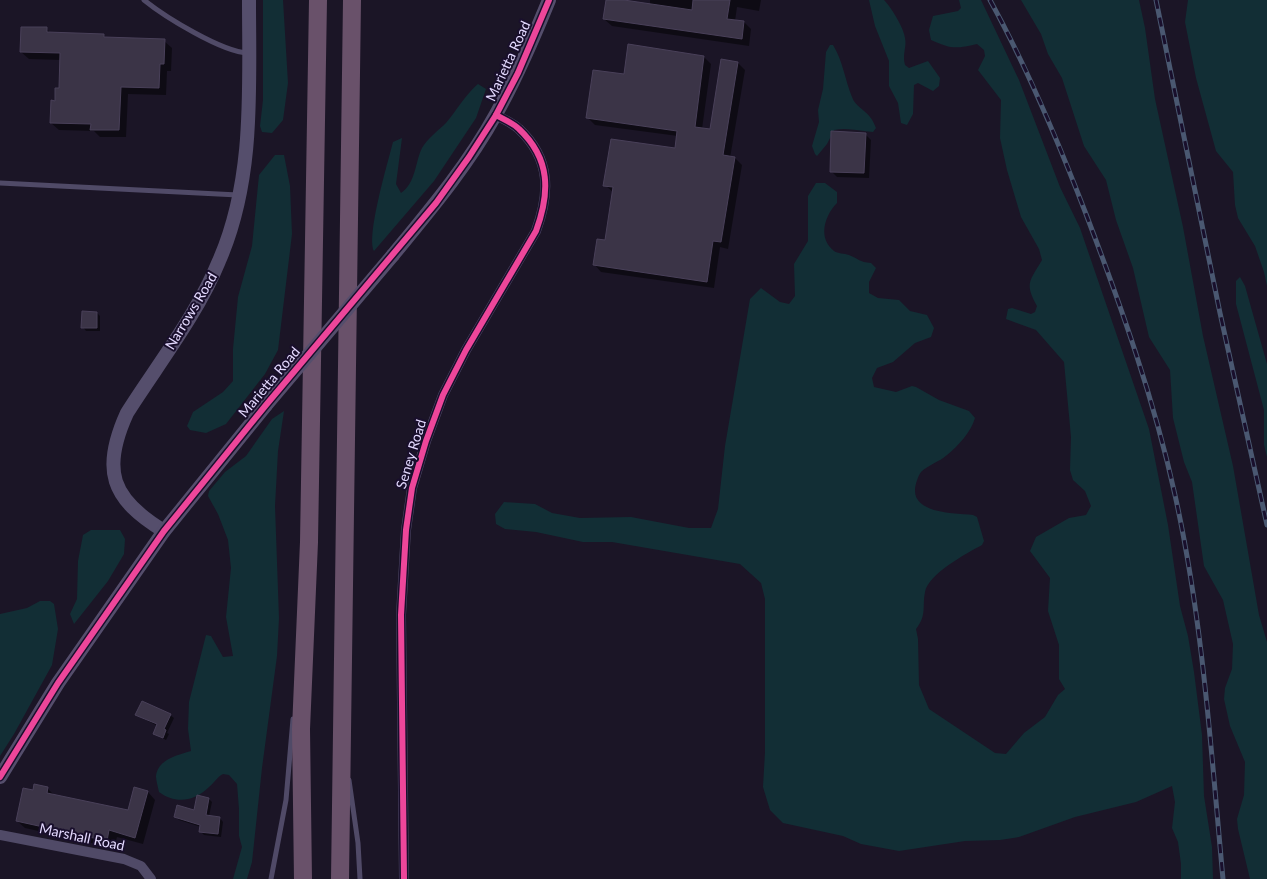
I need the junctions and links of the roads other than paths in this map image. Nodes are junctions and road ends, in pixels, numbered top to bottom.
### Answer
1 (144, 0) edge
2 (249, 0) edge
3 (318, 0) edge
4 (352, 0) edge
5 (549, 0) edge
6 (249, 53) junction
7 (496, 115) junction
8 (0, 183) edge
9 (238, 195) junction
10 (164, 531) junction
11 (309, 542) junction
12 (296, 681) dead end
13 (294, 711) dead end
14 (343, 739) junction
15 (0, 777) edge
16 (0, 835) edge
17 (151, 879) edge
18 (271, 879) edge
19 (303, 879) edge
20 (340, 879) edge
21 (360, 879) edge
22 (404, 879) edge

1 - 6 lane
2 - 6 street, Narrows Road
3 - 11 highway
4 - 14 highway
5 - 7 street, Marietta Road
6 - 9 street, Narrows Road
7 - 10 street, Marietta Road, bridge
7 - 22 street, Seney Road
8 - 9 lane
9 - 10 street, Narrows Road
10 - 15 street, Marietta Road
11 - 12 lane
11 - 19 highway
13 - 18 lane
14 - 20 highway
14 - 21 lane
16 - 17 street, Marshall Road

